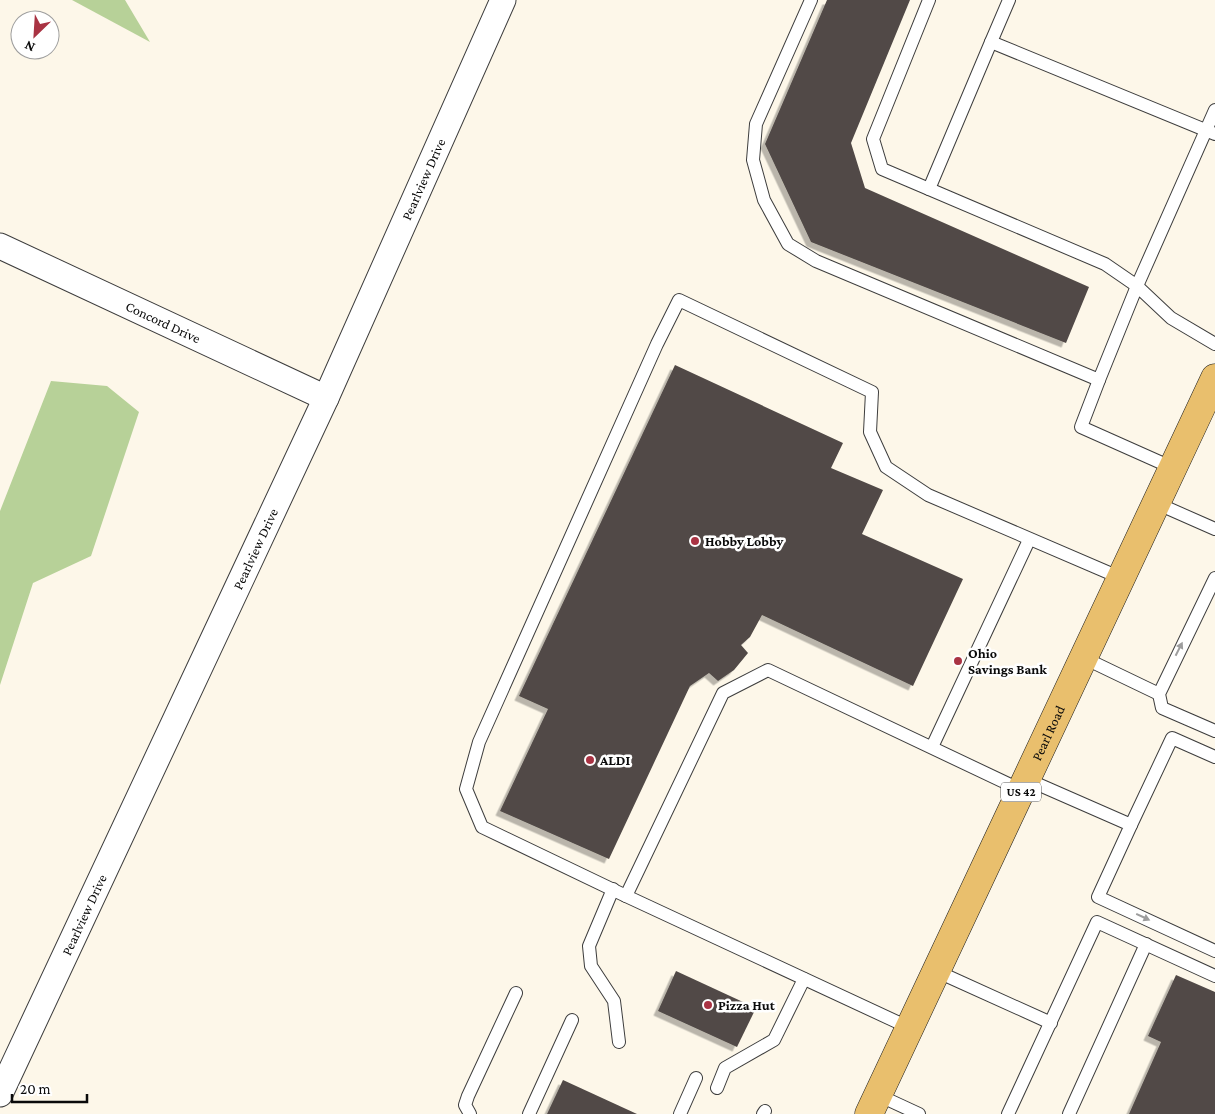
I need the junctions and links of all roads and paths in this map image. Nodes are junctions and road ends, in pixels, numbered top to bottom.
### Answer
1 (503, 0) edge
2 (810, 0) edge
3 (929, 0) edge
4 (1009, 0) edge
5 (991, 42) junction
6 (1215, 110) edge
7 (1211, 131) edge
8 (929, 189) junction
9 (0, 246) edge
10 (1136, 286) junction
11 (1215, 344) edge
12 (1215, 378) edge
13 (1099, 380) junction
14 (326, 398) junction
15 (1173, 468) junction
16 (1156, 503) junction
17 (1215, 529) edge
18 (1029, 540) junction
19 (1121, 578) junction
20 (1215, 578) edge
21 (1084, 658) junction
22 (1159, 694) junction
23 (1215, 731) edge
24 (932, 747) junction
25 (1215, 757) edge
26 (1024, 785) junction
27 (1131, 825) junction
28 (613, 889) junction
29 (626, 896) junction
30 (1146, 944) junction
31 (1215, 951) edge
32 (936, 971) junction
33 (1215, 976) edge
34 (804, 979) junction
35 (516, 993) dead end
36 (572, 1020) dead end
37 (1050, 1023) junction
38 (910, 1028) junction
39 (619, 1042) dead end
40 (696, 1078) dead end
41 (717, 1088) dead end
42 (0, 1094) edge
43 (874, 1104) edge
44 (470, 1114) edge
45 (529, 1114) edge
46 (680, 1114) edge
47 (919, 1114) edge
48 (1008, 1114) edge
49 (1069, 1114) edge

1 - 14 street, Pearlview Drive
2 - 13 lane
3 - 8 lane
4 - 5 lane
5 - 7 lane
5 - 8 lane
6 - 7 lane
7 - 10 lane
8 - 10 lane
9 - 14 street, Concord Drive
10 - 11 lane
10 - 13 lane
12 - 15 main road, Pearl Road / US 42
13 - 15 lane
14 - 42 street, Pearlview Drive
15 - 16 main road, Pearl Road / US 42
16 - 17 lane
16 - 19 main road, Pearl Road / US 42
18 - 19 lane
18 - 24 lane
18 - 28 lane
19 - 21 main road, Pearl Road / US 42
22 -> 20 lane
21 - 22 lane
21 - 26 main road, Pearl Road / US 42
22 - 23 lane
24 - 26 lane
24 - 29 lane
25 - 27 lane
26 - 27 lane
26 - 32 main road, Pearl Road / US 42
27 -> 31 lane
28 - 29 lane
28 - 39 lane
29 - 34 lane
30 - 33 lane
30 - 37 lane
30 - 49 lane
32 - 37 lane
32 - 38 main road, Pearl Road / US 42
34 - 38 lane
34 - 41 lane
35 - 44 lane
36 - 45 lane
37 - 48 lane
38 - 43 main road, Pearl Road / US 42
40 - 46 lane
43 - 47 lane

